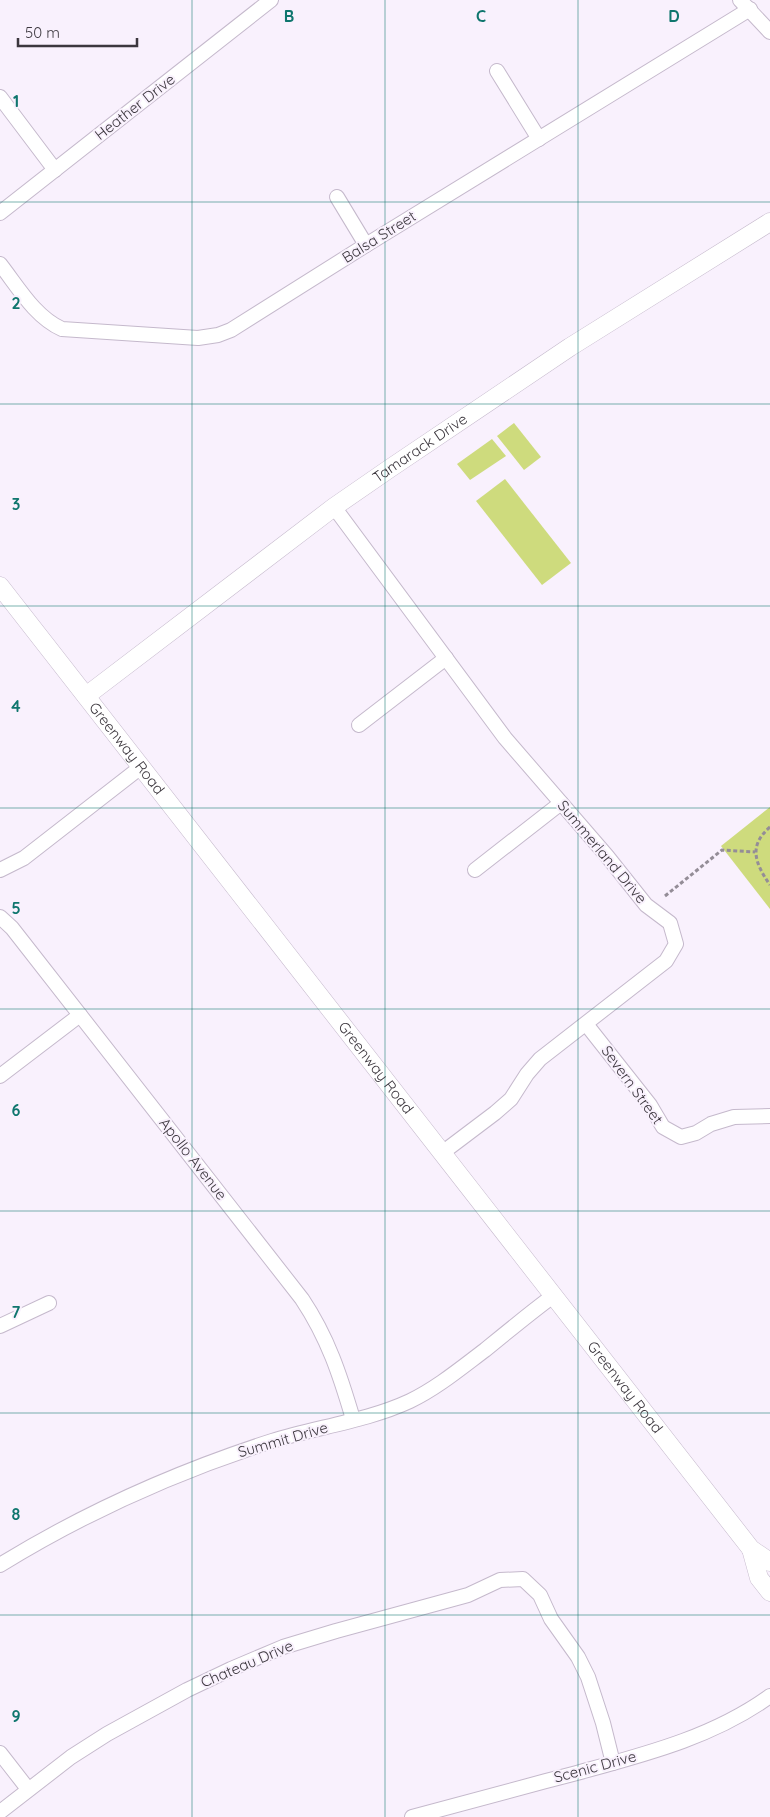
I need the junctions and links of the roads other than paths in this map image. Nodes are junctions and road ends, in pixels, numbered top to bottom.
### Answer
1 (271, 0) edge
2 (745, 5) edge
3 (770, 32) edge
4 (497, 72) dead end
5 (0, 97) edge
6 (539, 139) junction
7 (55, 170) junction
8 (337, 198) dead end
9 (0, 213) edge
10 (770, 222) edge
11 (366, 245) junction
12 (0, 264) edge
13 (334, 507) junction
14 (2, 593) edge
15 (446, 658) junction
16 (86, 696) junction
17 (359, 725) dead end
18 (142, 768) junction
19 (560, 803) junction
20 (0, 870) edge
21 (475, 870) dead end
22 (0, 917) edge
23 (80, 1015) junction
24 (586, 1024) junction
25 (0, 1076) edge
26 (770, 1116) edge
27 (442, 1153) junction
28 (553, 1296) junction
29 (49, 1303) dead end
30 (0, 1326) edge
31 (353, 1419) junction
32 (751, 1550) junction
33 (770, 1562) edge
34 (0, 1565) edge
35 (770, 1592) edge
36 (770, 1696) edge
37 (0, 1753) edge
38 (613, 1763) junction
39 (28, 1789) junction
40 (0, 1812) edge
41 (412, 1817) edge

1 - 7 street, Heather Drive
2 - 3 street
2 - 6 street, Balsa Street
4 - 6 street
5 - 7 street
6 - 11 street, Balsa Street
7 - 9 street, Heather Drive
8 - 11 street
10 - 13 street, Tamarack Drive
11 - 12 street, Balsa Street
13 - 15 street, Summerland Drive
13 - 16 street, Tamarack Drive
14 - 16 street, Greenway Road
15 - 17 street
15 - 19 street, Summerland Drive
16 - 18 street, Greenway Road
18 - 20 street
18 - 27 street, Greenway Road
19 - 21 street
19 - 24 street, Summerland Drive
22 - 23 street, Apollo Avenue
23 - 25 street
23 - 31 street, Apollo Avenue
24 - 26 street, Severn Street
24 - 27 street, Summerland Drive
27 - 28 street, Greenway Road
28 - 31 street, Summit Drive
28 - 32 street, Greenway Road
29 - 30 street
31 - 34 street, Summit Drive
32 - 33 street, Greenway Road
32 - 35 street, Greenway Road
36 - 38 street, Scenic Drive
37 - 39 street
38 - 39 street, Chateau Drive
38 - 41 street, Scenic Drive
39 - 40 street, Chateau Drive

